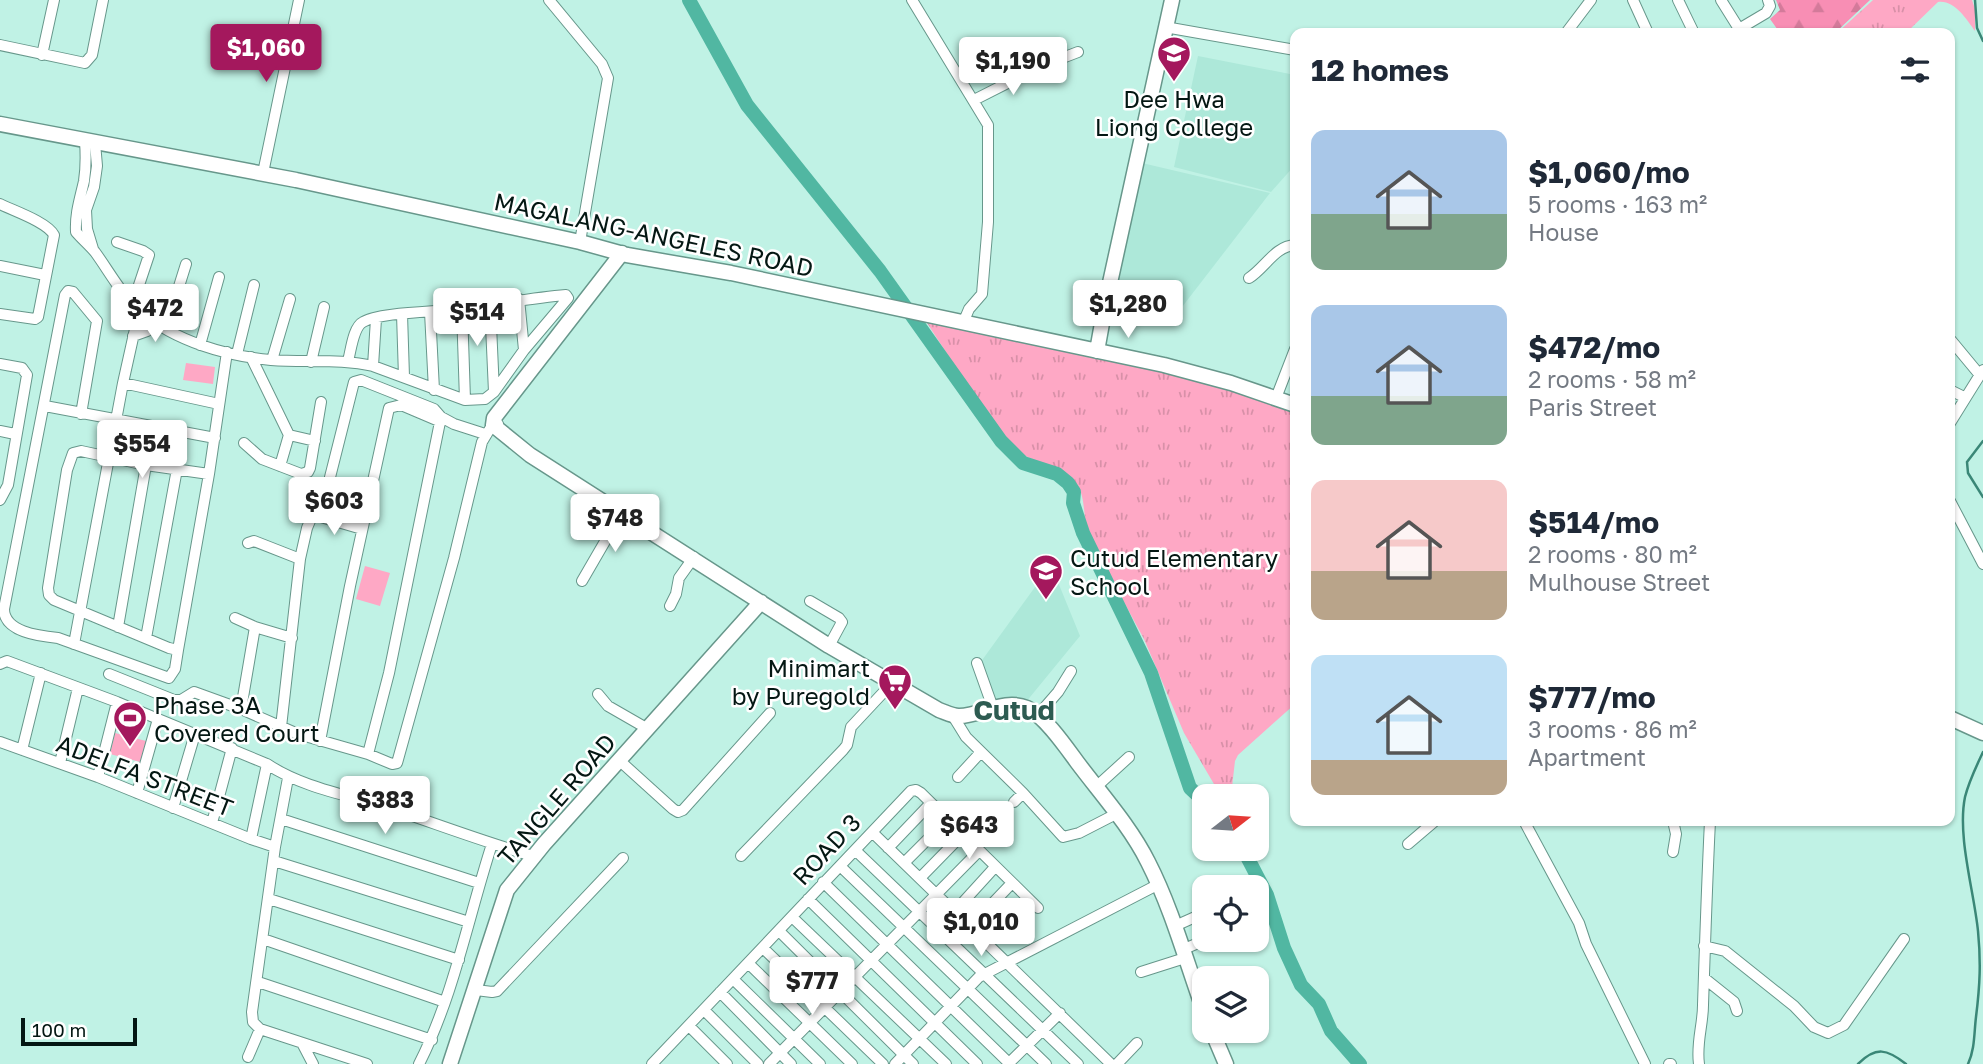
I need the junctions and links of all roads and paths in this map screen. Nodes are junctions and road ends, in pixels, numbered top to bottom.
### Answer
1 (54, 0) edge
2 (103, 0) edge
3 (299, 0) edge
4 (550, 0) edge
5 (912, 0) edge
6 (1172, 0) edge
7 (1591, 0) edge
8 (1633, 0) edge
9 (1678, 0) edge
10 (1721, 0) edge
11 (1768, 0) edge
12 (1165, 27) junction
13 (1573, 28) edge
14 (1646, 28) edge
15 (1692, 28) edge
16 (1738, 28) edge
17 (1744, 28) edge
18 (0, 45) edge
19 (1290, 49) edge
20 (1078, 52) dead end
21 (42, 55) junction
22 (974, 100) junction
23 (0, 124) edge
24 (90, 142) junction
25 (263, 173) junction
26 (0, 204) edge
27 (117, 242) dead end
28 (580, 242) junction
29 (1290, 246) edge
30 (625, 254) junction
31 (186, 264) dead end
32 (0, 266) edge
33 (45, 275) junction
34 (219, 277) dead end
35 (1249, 278) dead end
36 (254, 285) dead end
37 (290, 299) dead end
38 (519, 299) junction
39 (490, 303) junction
40 (136, 307) junction
41 (324, 307) dead end
42 (462, 309) junction
43 (430, 312) junction
44 (0, 314) edge
45 (402, 314) junction
46 (376, 318) junction
47 (956, 321) junction
48 (162, 326) junction
49 (133, 336) junction
50 (1955, 344) edge
51 (200, 345) junction
52 (524, 350) junction
53 (1097, 351) junction
54 (232, 353) junction
55 (251, 357) junction
56 (272, 360) junction
57 (348, 361) junction
58 (311, 362) junction
59 (1290, 362) edge
60 (0, 364) edge
61 (373, 366) junction
62 (1981, 372) edge
63 (404, 377) junction
64 (123, 383) junction
65 (434, 390) junction
66 (494, 392) junction
67 (1955, 392) edge
68 (1964, 397) junction
69 (1276, 398) junction
70 (465, 400) junction
71 (321, 402) dead end
72 (1290, 403) edge
73 (219, 404) junction
74 (45, 406) junction
75 (80, 414) junction
76 (1955, 414) edge
77 (441, 419) junction
78 (116, 421) junction
79 (495, 429) junction
80 (0, 431) edge
81 (15, 434) junction
82 (289, 435) junction
83 (215, 438) junction
84 (315, 441) junction
85 (244, 443) dead end
86 (108, 458) junction
87 (146, 465) junction
88 (280, 466) junction
89 (177, 469) junction
90 (209, 474) junction
91 (0, 499) edge
92 (1955, 511) edge
93 (622, 512) junction
94 (314, 515) junction
95 (362, 529) junction
96 (248, 543) dead end
97 (694, 557) junction
98 (300, 559) junction
99 (1983, 564) edge
100 (582, 581) dead end
101 (810, 601) dead end
102 (761, 602) junction
103 (670, 606) dead end
104 (81, 610) junction
105 (235, 618) dead end
106 (118, 626) junction
107 (255, 627) junction
108 (146, 638) junction
109 (292, 638) junction
110 (74, 644) junction
111 (829, 646) junction
112 (178, 650) junction
113 (4, 663) edge
114 (977, 663) dead end
115 (1071, 671) dead end
116 (41, 673) junction
117 (109, 674) dead end
118 (893, 682) junction
119 (78, 688) junction
120 (598, 694) dead end
121 (117, 702) junction
122 (993, 708) junction
123 (241, 709) junction
124 (771, 713) dead end
125 (1038, 715) junction
126 (953, 716) junction
127 (158, 719) junction
128 (1955, 720) edge
129 (281, 727) junction
130 (648, 729) junction
131 (1982, 730) edge
132 (195, 734) junction
133 (320, 741) junction
134 (0, 742) edge
135 (232, 748) junction
136 (22, 750) junction
137 (981, 752) junction
138 (368, 754) junction
139 (1129, 757) dead end
140 (620, 761) junction
141 (60, 763) junction
142 (267, 764) junction
143 (98, 777) junction
144 (958, 777) dead end
145 (288, 778) junction
146 (1096, 787) junction
147 (137, 793) junction
148 (1023, 793) junction
149 (1014, 802) dead end
150 (931, 803) junction
151 (173, 807) junction
152 (1116, 814) junction
153 (281, 819) junction
154 (947, 820) junction
155 (212, 824) junction
156 (1429, 826) edge
157 (1527, 826) edge
158 (1674, 826) edge
159 (1710, 826) edge
160 (872, 832) junction
161 (962, 835) junction
162 (251, 839) junction
163 (1408, 844) dead end
164 (492, 845) junction
165 (275, 846) junction
166 (888, 848) junction
167 (855, 850) junction
168 (979, 851) junction
169 (1673, 852) dead end
170 (533, 856) junction
171 (741, 856) dead end
172 (623, 858) dead end
173 (274, 860) junction
174 (904, 863) junction
175 (840, 866) junction
176 (995, 867) junction
177 (920, 878) junction
178 (824, 882) junction
179 (479, 883) junction
180 (1012, 883) junction
181 (1159, 884) junction
182 (937, 895) junction
183 (1028, 898) junction
184 (269, 899) junction
185 (808, 899) junction
186 (1038, 908) dead end
187 (955, 911) junction
188 (919, 912) junction
189 (792, 916) junction
190 (1192, 918) edge
191 (469, 922) junction
192 (971, 926) junction
193 (1175, 926) junction
194 (903, 928) junction
195 (779, 931) junction
196 (263, 939) junction
197 (1904, 939) dead end
198 (986, 942) junction
199 (887, 944) junction
200 (1704, 946) junction
201 (763, 948) junction
202 (1192, 949) edge
203 (1184, 954) junction
204 (459, 960) junction
205 (870, 961) junction
206 (1007, 962) junction
207 (748, 964) junction
208 (1141, 972) dead end
209 (985, 974) junction
210 (855, 977) junction
211 (1192, 977) edge
212 (1704, 978) junction
213 (733, 979) junction
214 (257, 982) junction
215 (968, 988) junction
216 (476, 990) junction
217 (720, 992) junction
218 (840, 993) junction
219 (445, 1002) junction
220 (951, 1005) junction
221 (825, 1008) junction
222 (704, 1010) junction
223 (1737, 1011) dead end
224 (1060, 1013) junction
225 (809, 1023) junction
226 (933, 1023) junction
227 (688, 1026) junction
228 (260, 1029) junction
229 (1043, 1030) junction
230 (794, 1038) junction
231 (919, 1038) junction
232 (432, 1040) junction
233 (302, 1043) junction
234 (1137, 1043) dead end
235 (1217, 1043) edge
236 (1027, 1046) junction
237 (780, 1053) junction
238 (904, 1055) junction
239 (248, 1057) dead end
240 (313, 1064) edge
241 (367, 1064) edge
242 (419, 1064) edge
243 (450, 1064) edge
244 (652, 1064) edge
245 (727, 1064) edge
246 (758, 1064) edge
247 (769, 1064) edge
248 (791, 1064) edge
249 (820, 1064) edge
250 (852, 1064) edge
251 (883, 1064) edge
252 (895, 1064) edge
253 (913, 1064) edge
254 (946, 1064) edge
255 (976, 1064) edge
256 (1009, 1064) edge
257 (1046, 1064) edge
258 (1078, 1064) edge
259 (1111, 1064) edge
260 (1116, 1064) edge
261 (1226, 1064) edge
262 (1645, 1064) edge
263 (1699, 1064) edge

1 - 21 street
2 - 21 street
3 - 25 street
4 - 28 street
5 - 22 street
6 - 12 street
7 - 13 street
8 - 14 street
9 - 15 street
10 - 16 street
11 - 17 street
12 - 19 street
12 - 53 street
18 - 21 street
20 - 22 street
22 - 47 street
23 - 24 street, MAGALANG-ANGELES ROAD
24 - 25 street, MAGALANG-ANGELES ROAD
24 - 40 street
25 - 28 street, MAGALANG-ANGELES ROAD
26 - 33 street
27 - 40 street
28 - 30 street, MAGALANG-ANGELES ROAD
29 - 35 street
30 - 47 street, MAGALANG-ANGELES ROAD
30 - 79 street
31 - 48 street
32 - 33 street
33 - 44 street
34 - 51 street
36 - 54 street
37 - 56 street
38 - 39 street
38 - 52 street
38 - 52 street
39 - 42 street
39 - 66 street
40 - 48 street
40 - 49 street
41 - 58 street
42 - 43 street
42 - 70 street
43 - 45 street
43 - 65 street
45 - 46 street
45 - 63 street
46 - 57 street
46 - 61 street
47 - 53 street, MAGALANG-ANGELES ROAD
48 - 49 street
48 - 51 street
49 - 64 street
50 - 62 street
51 - 54 street
52 - 66 street
53 - 69 street, MAGALANG-ANGELES ROAD
54 - 55 street
54 - 73 street
55 - 56 street
55 - 82 street
56 - 58 street
57 - 58 street
57 - 61 street
59 - 69 street
60 - 81 street
61 - 63 street
62 - 68 street
63 - 65 street
64 - 73 street
64 - 78 street
65 - 70 street
66 - 70 street
67 - 68 street
68 - 76 street
69 - 72 street, MAGALANG-ANGELES ROAD
71 - 84 street
73 - 83 street
74 - 75 street
74 - 75 street
74 - 110 street
75 - 78 street
77 - 79 street
77 - 94 street
77 - 95 street
77 - 138 street
78 - 83 street
78 - 86 street
79 - 93 street
79 - 138 street
80 - 81 street
81 - 91 street
82 - 84 street
82 - 88 street
83 - 90 street
84 - 88 street
85 - 88 street
86 - 87 street
86 - 104 street
86 - 104 street
87 - 89 street
87 - 106 street
89 - 90 street
89 - 108 street
90 - 112 street
92 - 99 street
93 - 97 street
93 - 100 street
94 - 95 street
94 - 98 street
95 - 133 street
96 - 98 street
97 - 102 street
97 - 103 street
98 - 109 street
101 - 111 street
102 - 111 street
102 - 130 street, TANGLE ROAD
104 - 106 street
104 - 110 street
105 - 107 street
106 - 108 street
107 - 109 street
107 - 123 street
108 - 112 street
109 - 129 street
110 - 112 street
111 - 118 street
113 - 116 street
114 - 122 street
115 - 125 street
116 - 119 street
116 - 136 street
117 - 123 street
118 - 126 street
118 - 171 street
119 - 121 street
119 - 141 street
120 - 130 street
121 - 127 street
121 - 143 street
122 - 125 street
122 - 126 street
123 - 129 street
124 - 140 street
125 - 146 street
126 - 137 street
127 - 132 street
127 - 147 street
128 - 131 street
129 - 133 street
130 - 140 street, TANGLE ROAD
132 - 135 street
132 - 151 street
133 - 138 street
134 - 136 street, ADELFA STREET
135 - 142 street
135 - 155 street
136 - 141 street, ADELFA STREET
137 - 144 street
137 - 148 street
139 - 146 street
140 - 170 street, TANGLE ROAD
141 - 143 street, ADELFA STREET
142 - 145 street
142 - 162 street
143 - 147 street, ADELFA STREET
145 - 153 street
145 - 164 street
146 - 152 street
147 - 151 street, ADELFA STREET
148 - 149 street
148 - 152 street
150 - 154 street
150 - 160 street, ROAD 3
150 - 166 street
151 - 155 street, ADELFA STREET
152 - 181 street
153 - 165 street
153 - 179 street
154 - 161 street
154 - 174 street
155 - 162 street, ADELFA STREET
156 - 163 street
157 - 262 street
158 - 169 street
159 - 200 street
160 - 166 street
160 - 167 street, ROAD 3
161 - 168 street
161 - 177 street
162 - 165 street, ADELFA STREET
164 - 170 street
164 - 179 street
165 - 173 street
166 - 174 street
167 - 175 street, ROAD 3
167 - 188 street
168 - 176 street
168 - 182 street
170 - 216 street, TANGLE ROAD
172 - 216 street
173 - 184 street
173 - 191 street
174 - 177 street
175 - 178 street, ROAD 3
175 - 194 street
176 - 180 street
176 - 187 street
177 - 182 street
178 - 185 street, ROAD 3
178 - 199 street
179 - 191 street
180 - 183 street
180 - 192 street
181 - 193 street
181 - 206 street
182 - 187 street
182 - 188 street
183 - 186 street
183 - 198 street
184 - 196 street
184 - 204 street
185 - 189 street, ROAD 3
185 - 205 street
187 - 192 street
188 - 194 street
188 - 209 street
189 - 195 street, ROAD 3
189 - 210 street
190 - 193 street
191 - 204 street
192 - 198 street
193 - 203 street
194 - 199 street
194 - 215 street
195 - 201 street, ROAD 3
195 - 218 street
196 - 214 street
196 - 219 street
197 - 200 street
198 - 206 street
199 - 205 street
199 - 220 street
200 - 212 street
201 - 207 street, ROAD 3
201 - 221 street
202 - 203 street
203 - 208 street
203 - 211 street
204 - 219 street
205 - 210 street
205 - 226 street
206 - 209 street
206 - 224 street
207 - 213 street, ROAD 3
207 - 225 street
209 - 215 street
209 - 229 street
210 - 218 street
210 - 231 street
212 - 223 street
212 - 263 street
213 - 217 street, ROAD 3
213 - 230 street
214 - 228 street
214 - 232 street
215 - 220 street
215 - 236 street
216 - 243 street, TANGLE ROAD
217 - 222 street, ROAD 3
217 - 237 street
218 - 221 street
218 - 238 street
219 - 232 street
220 - 226 street
220 - 256 street
221 - 225 street
221 - 251 street
222 - 227 street, ROAD 3
222 - 246 street
224 - 229 street
224 - 259 street
225 - 230 street
225 - 250 street
226 - 231 street
226 - 255 street
227 - 244 street, ROAD 3
227 - 245 street
228 - 233 street
228 - 239 street
229 - 236 street
229 - 258 street
230 - 237 street
230 - 249 street
231 - 238 street
231 - 254 street
232 - 242 street
233 - 240 street
233 - 241 street
234 - 260 street
235 - 261 street
236 - 256 street
236 - 257 street
237 - 247 street
237 - 248 street
238 - 252 street
238 - 253 street

